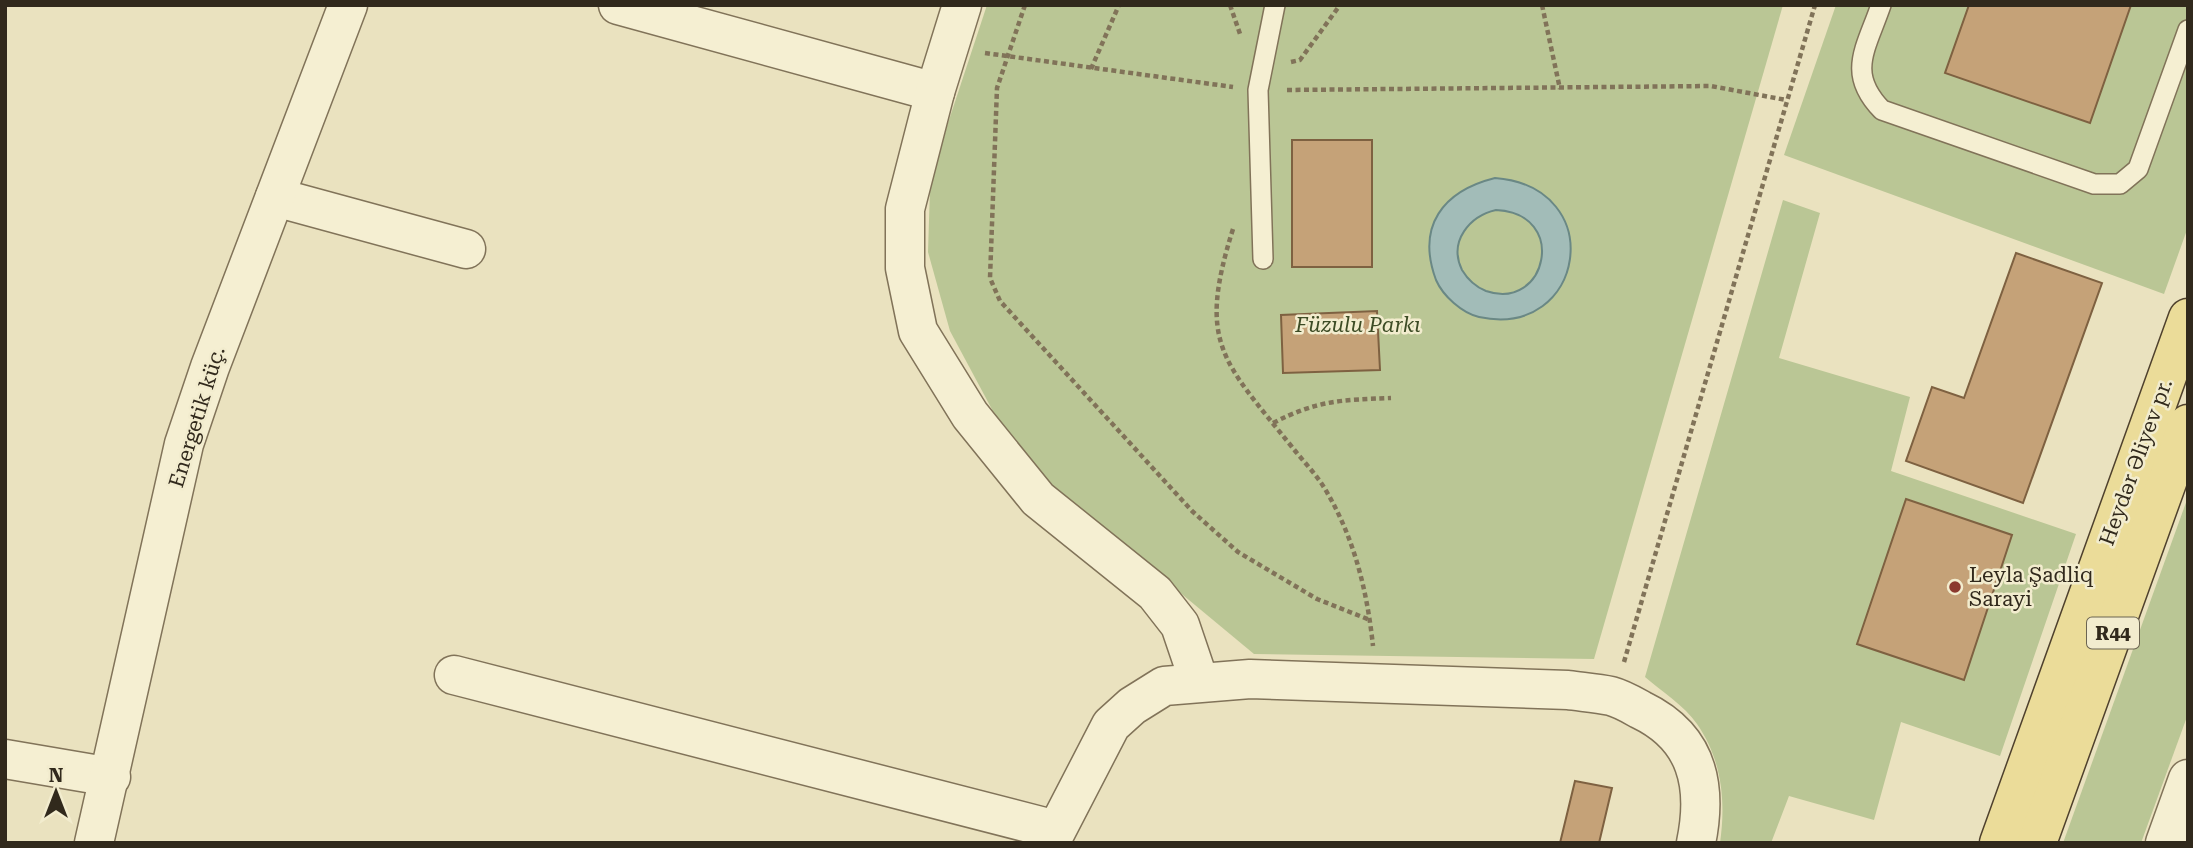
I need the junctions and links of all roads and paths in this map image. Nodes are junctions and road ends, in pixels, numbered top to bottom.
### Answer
1 (348, 5) edge
2 (618, 5) edge
3 (962, 5) edge
4 (1025, 5) edge
5 (1119, 5) edge
6 (1275, 5) edge
7 (1542, 5) edge
8 (1815, 5) edge
9 (1881, 5) edge
10 (2188, 30) edge
11 (950, 46) junction
12 (1007, 57) junction
13 (1091, 69) junction
14 (1560, 89) junction
15 (1258, 90) junction
16 (935, 92) junction
17 (1786, 100) junction
18 (275, 197) junction
19 (1262, 206) junction
20 (466, 249) dead end
21 (1263, 259) dead end
22 (2188, 318) edge
23 (1391, 398) dead end
24 (1273, 423) junction
25 (2188, 424) edge
26 (1370, 620) junction
27 (454, 676) dead end
28 (1199, 681) junction
29 (1368, 681) junction
30 (1614, 697) junction
31 (5, 759) edge
32 (111, 778) junction
33 (2188, 779) edge
34 (1053, 836) edge
35 (94, 843) edge
36 (1696, 843) edge
37 (1999, 843) edge
38 (2037, 843) edge
39 (2165, 843) edge

1 - 18 street, Energetik küç.
2 - 16 street
3 - 11 street
4 - 12 path
5 - 13 path
6 - 15 lane
7 - 14 path
8 - 17 path
9 - 10 lane
11 - 12 path
11 - 16 street
12 - 13 path
12 - 26 path
13 - 15 path
14 - 15 path
14 - 17 path
15 - 19 lane
16 - 28 street
17 - 30 path
18 - 20 street
18 - 32 street, Energetik küç.
19 - 21 lane
19 - 24 path
22 - 37 main road, Heydər Əliyev pr. / R44
23 - 24 path
24 - 26 path
25 - 38 main road, Heydər Əliyev pr. / R44
26 - 29 path
27 - 34 street
28 - 29 street
28 - 34 street
29 - 30 street
30 - 36 street
31 - 32 street
32 - 35 street, Energetik küç.
33 - 39 street

